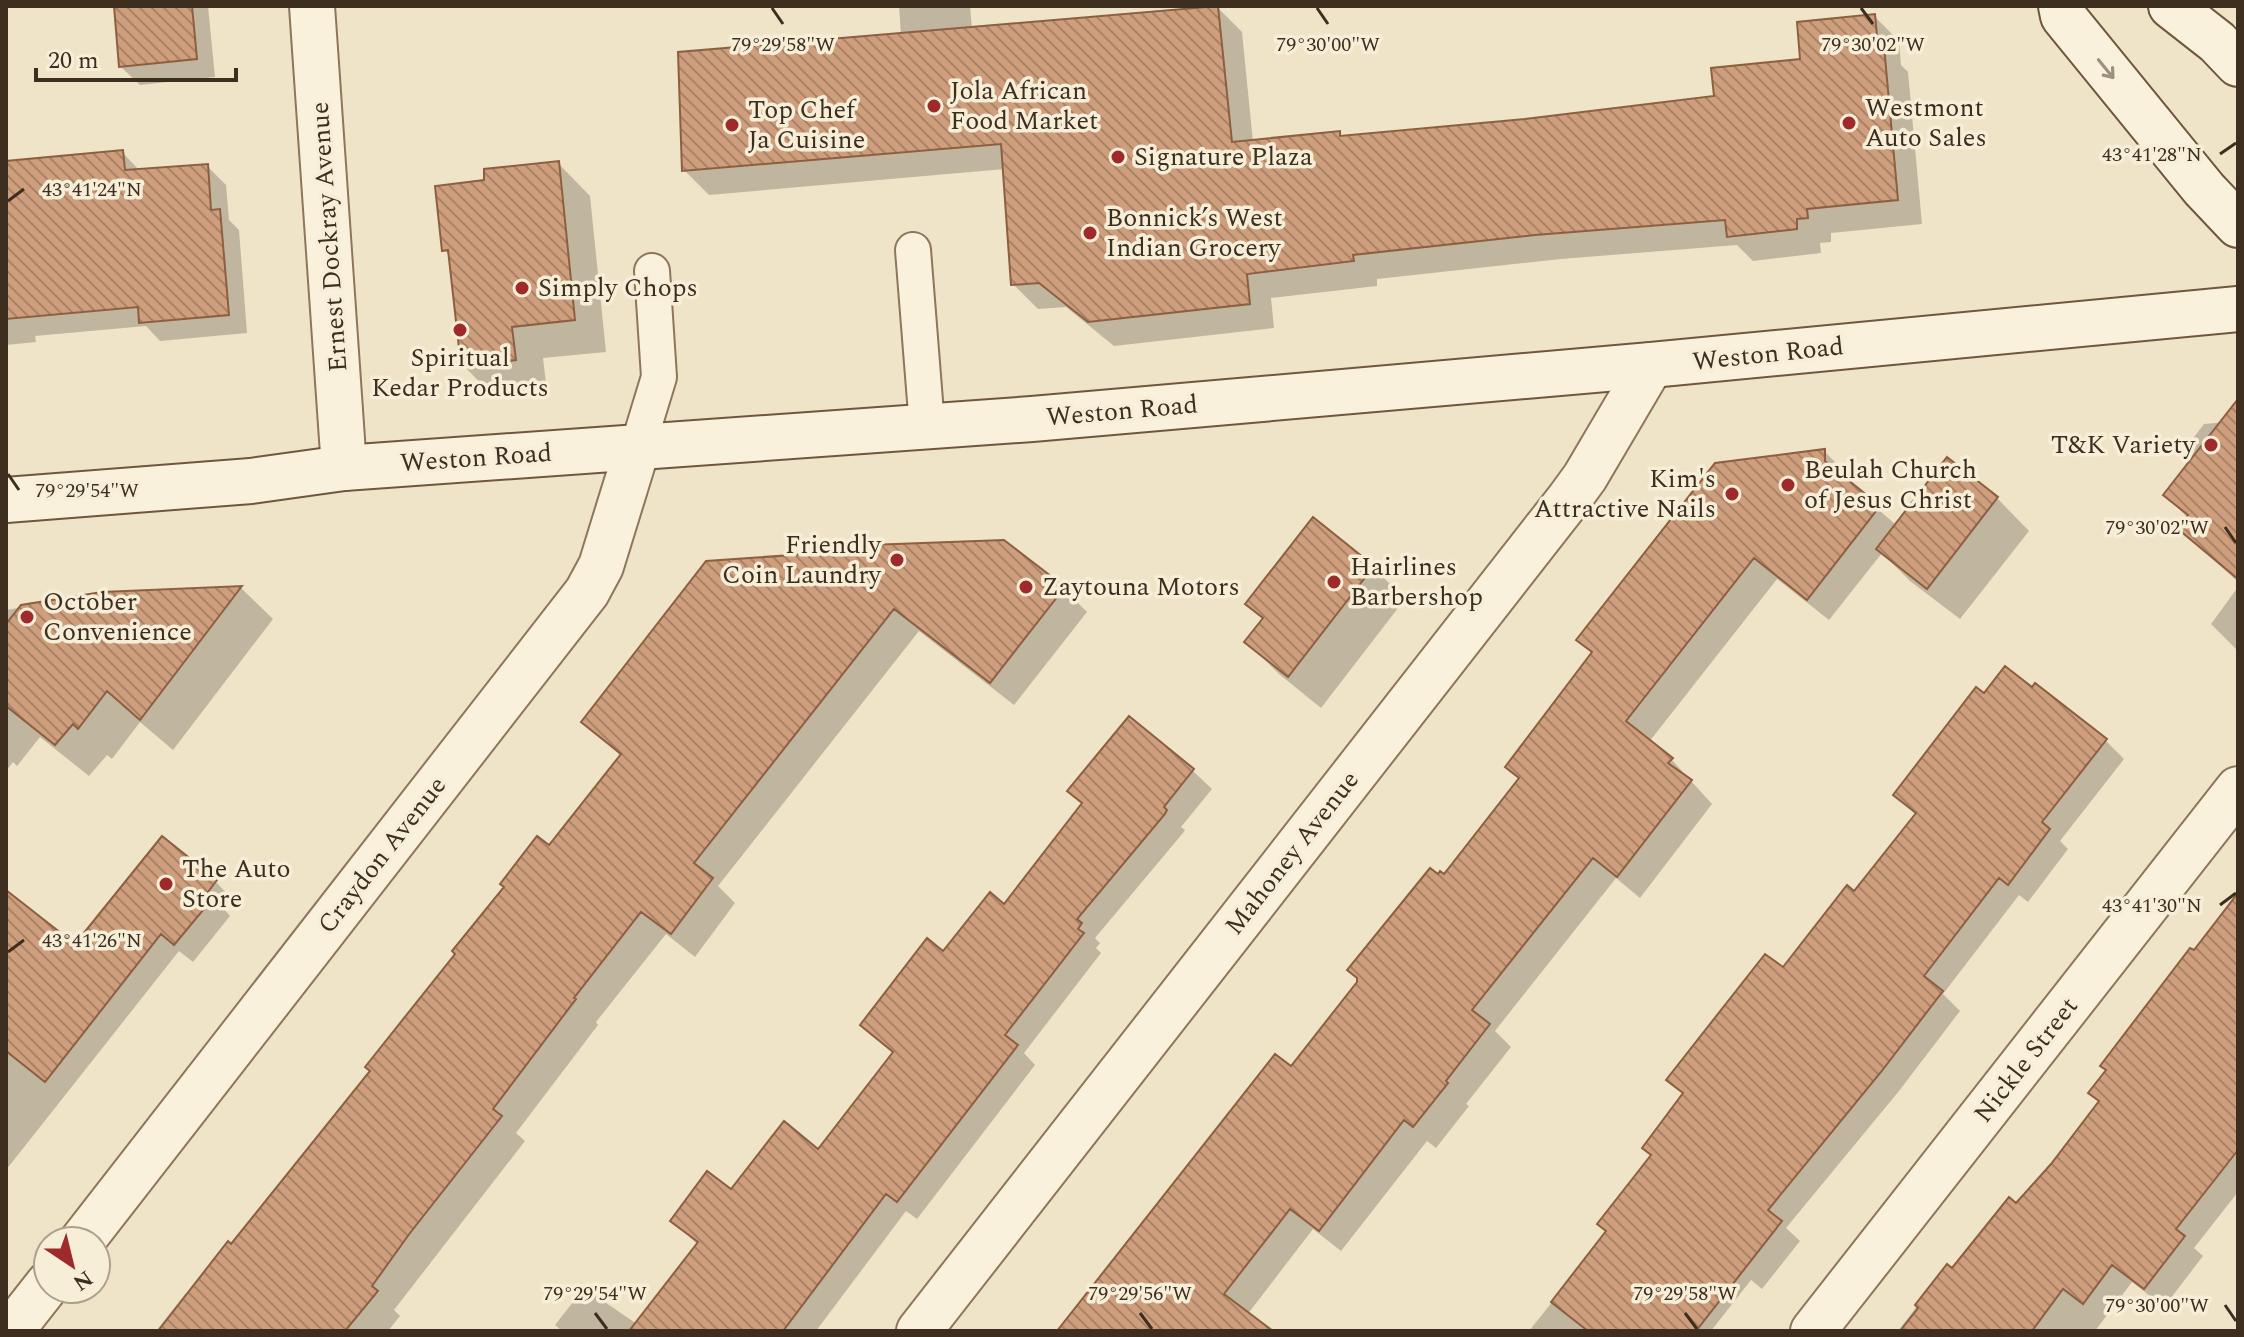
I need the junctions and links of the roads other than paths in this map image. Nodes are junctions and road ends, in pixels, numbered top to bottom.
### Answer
1 (312, 6) edge
2 (2061, 6) edge
3 (2171, 6) edge
4 (2231, 45) edge
5 (2238, 225) edge
6 (913, 250) dead end
7 (652, 271) dead end
8 (2238, 309) edge
9 (1651, 365) junction
10 (927, 426) junction
11 (638, 446) junction
12 (344, 468) junction
13 (6, 500) edge
14 (2238, 789) edge
15 (94, 1225) edge
16 (32, 1304) edge
17 (11, 1331) edge
18 (919, 1331) edge
19 (1813, 1331) edge

1 - 12 street, Ernest Dockray Avenue
2 -> 5 street
3 - 4 street
6 - 10 lane
7 - 11 lane
8 - 9 street, Weston Road
9 - 10 street, Weston Road
9 - 18 street, Mahoney Avenue
10 - 11 street, Weston Road
11 - 12 street, Weston Road
11 - 15 street, Craydon Avenue
12 - 13 street, Weston Road
14 - 19 street, Nickle Street
16 - 17 street

